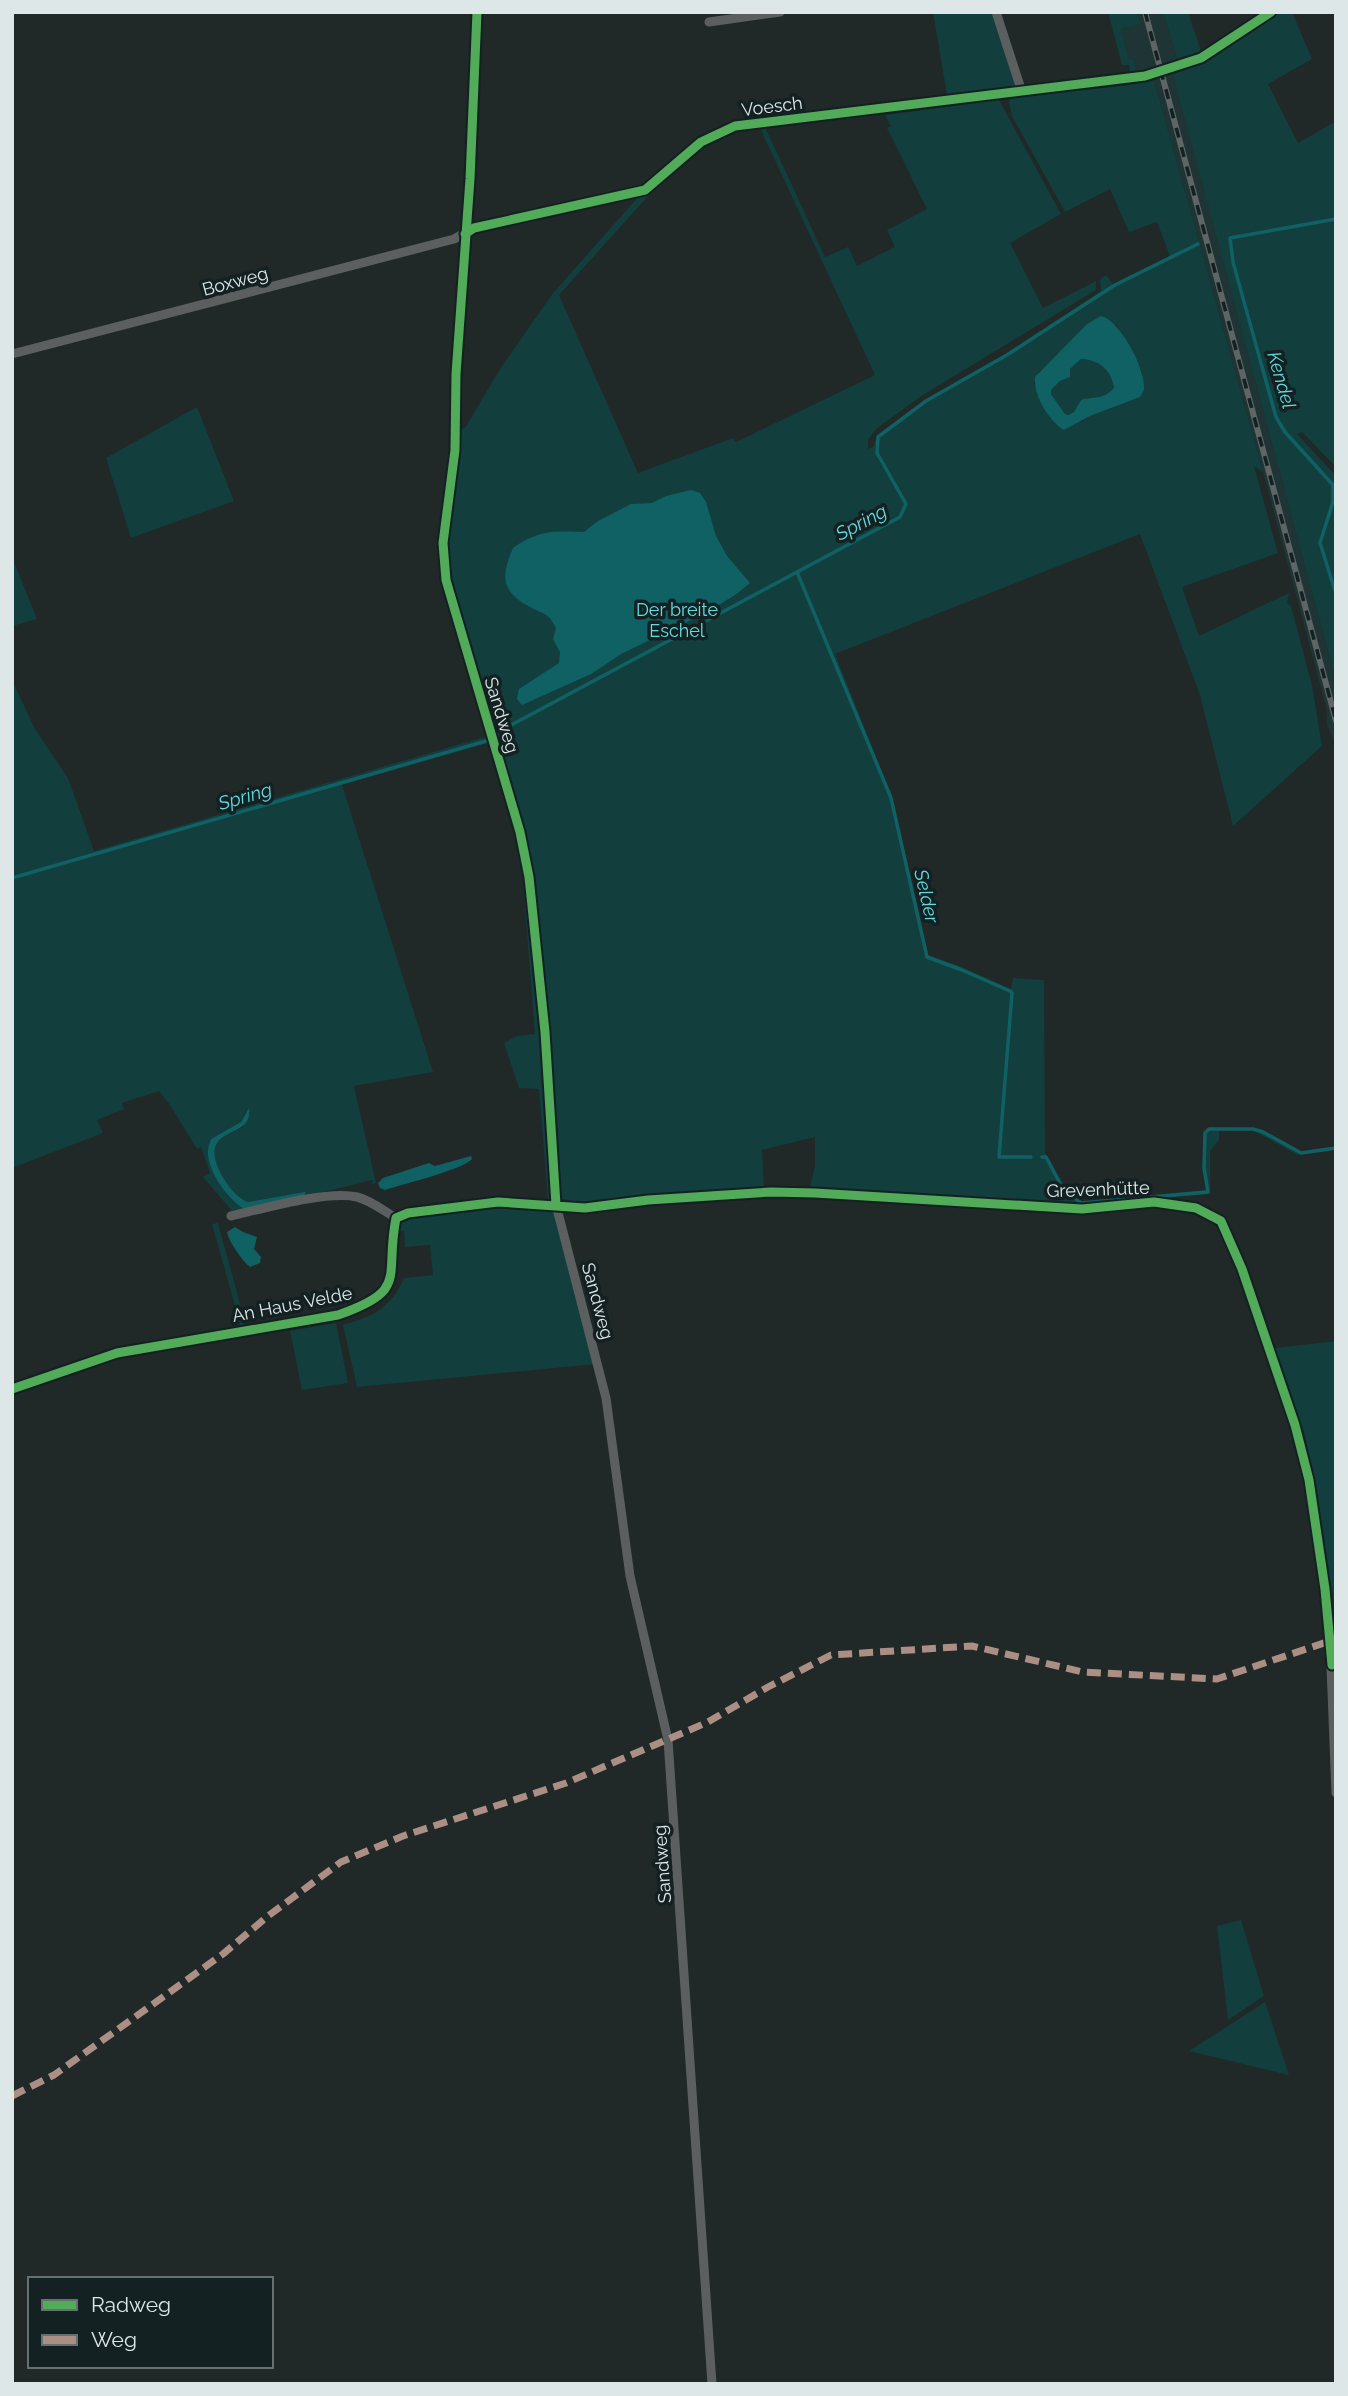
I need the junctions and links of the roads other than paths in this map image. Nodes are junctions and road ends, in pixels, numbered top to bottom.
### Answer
1 (477, 12) edge
2 (780, 12) edge
3 (996, 12) edge
4 (1271, 12) edge
5 (709, 22) dead end
6 (1022, 92) junction
7 (465, 234) junction
8 (12, 354) edge
9 (556, 1205) junction
10 (230, 1216) dead end
11 (396, 1218) junction
12 (12, 1390) edge
13 (1333, 1642) edge
14 (1334, 1664) edge
15 (1336, 1793) edge
16 (712, 2384) edge

1 - 7 street
2 - 5 street
3 - 6 street
4 - 6 street, Voesch
6 - 7 street, Voesch
7 - 8 street, Boxweg
7 - 9 street, Sandweg
9 - 11 street
9 - 13 street, Grevenhütte
9 - 16 street, Sandweg
10 - 11 street
11 - 12 street, An Haus Velde
13 - 14 street, Grevenhütte
14 - 15 street, Grevenhütte

